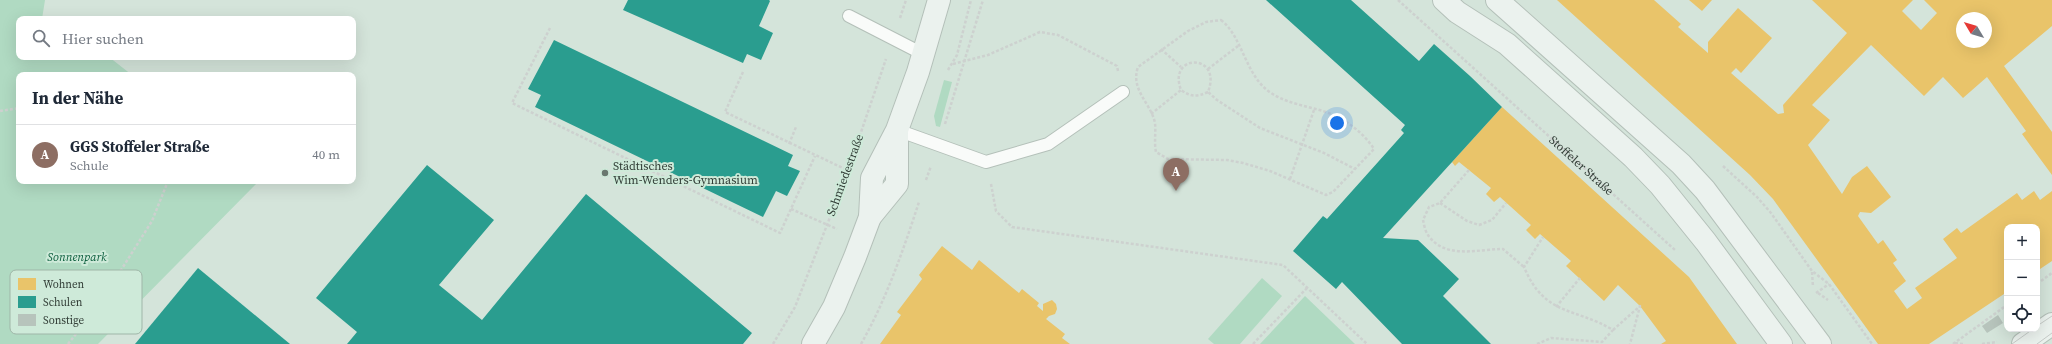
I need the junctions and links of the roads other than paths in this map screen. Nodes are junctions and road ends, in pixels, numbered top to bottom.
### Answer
1 (939, 0) edge
2 (1444, 0) edge
3 (1497, 0) edge
4 (849, 16) dead end
5 (923, 54) junction
6 (1123, 92) road end
7 (897, 130) junction
8 (2052, 324) edge
9 (2052, 332) edge
10 (813, 344) edge
11 (1781, 344) edge
12 (1820, 344) edge
13 (2023, 344) edge
14 (2044, 344) edge

1 - 5 main road
2 - 11 main road
3 - 12 main road
4 - 5 lane
5 - 7 main road
6 - 7 lane
7 - 10 main road
8 - 13 main road
9 - 14 main road

